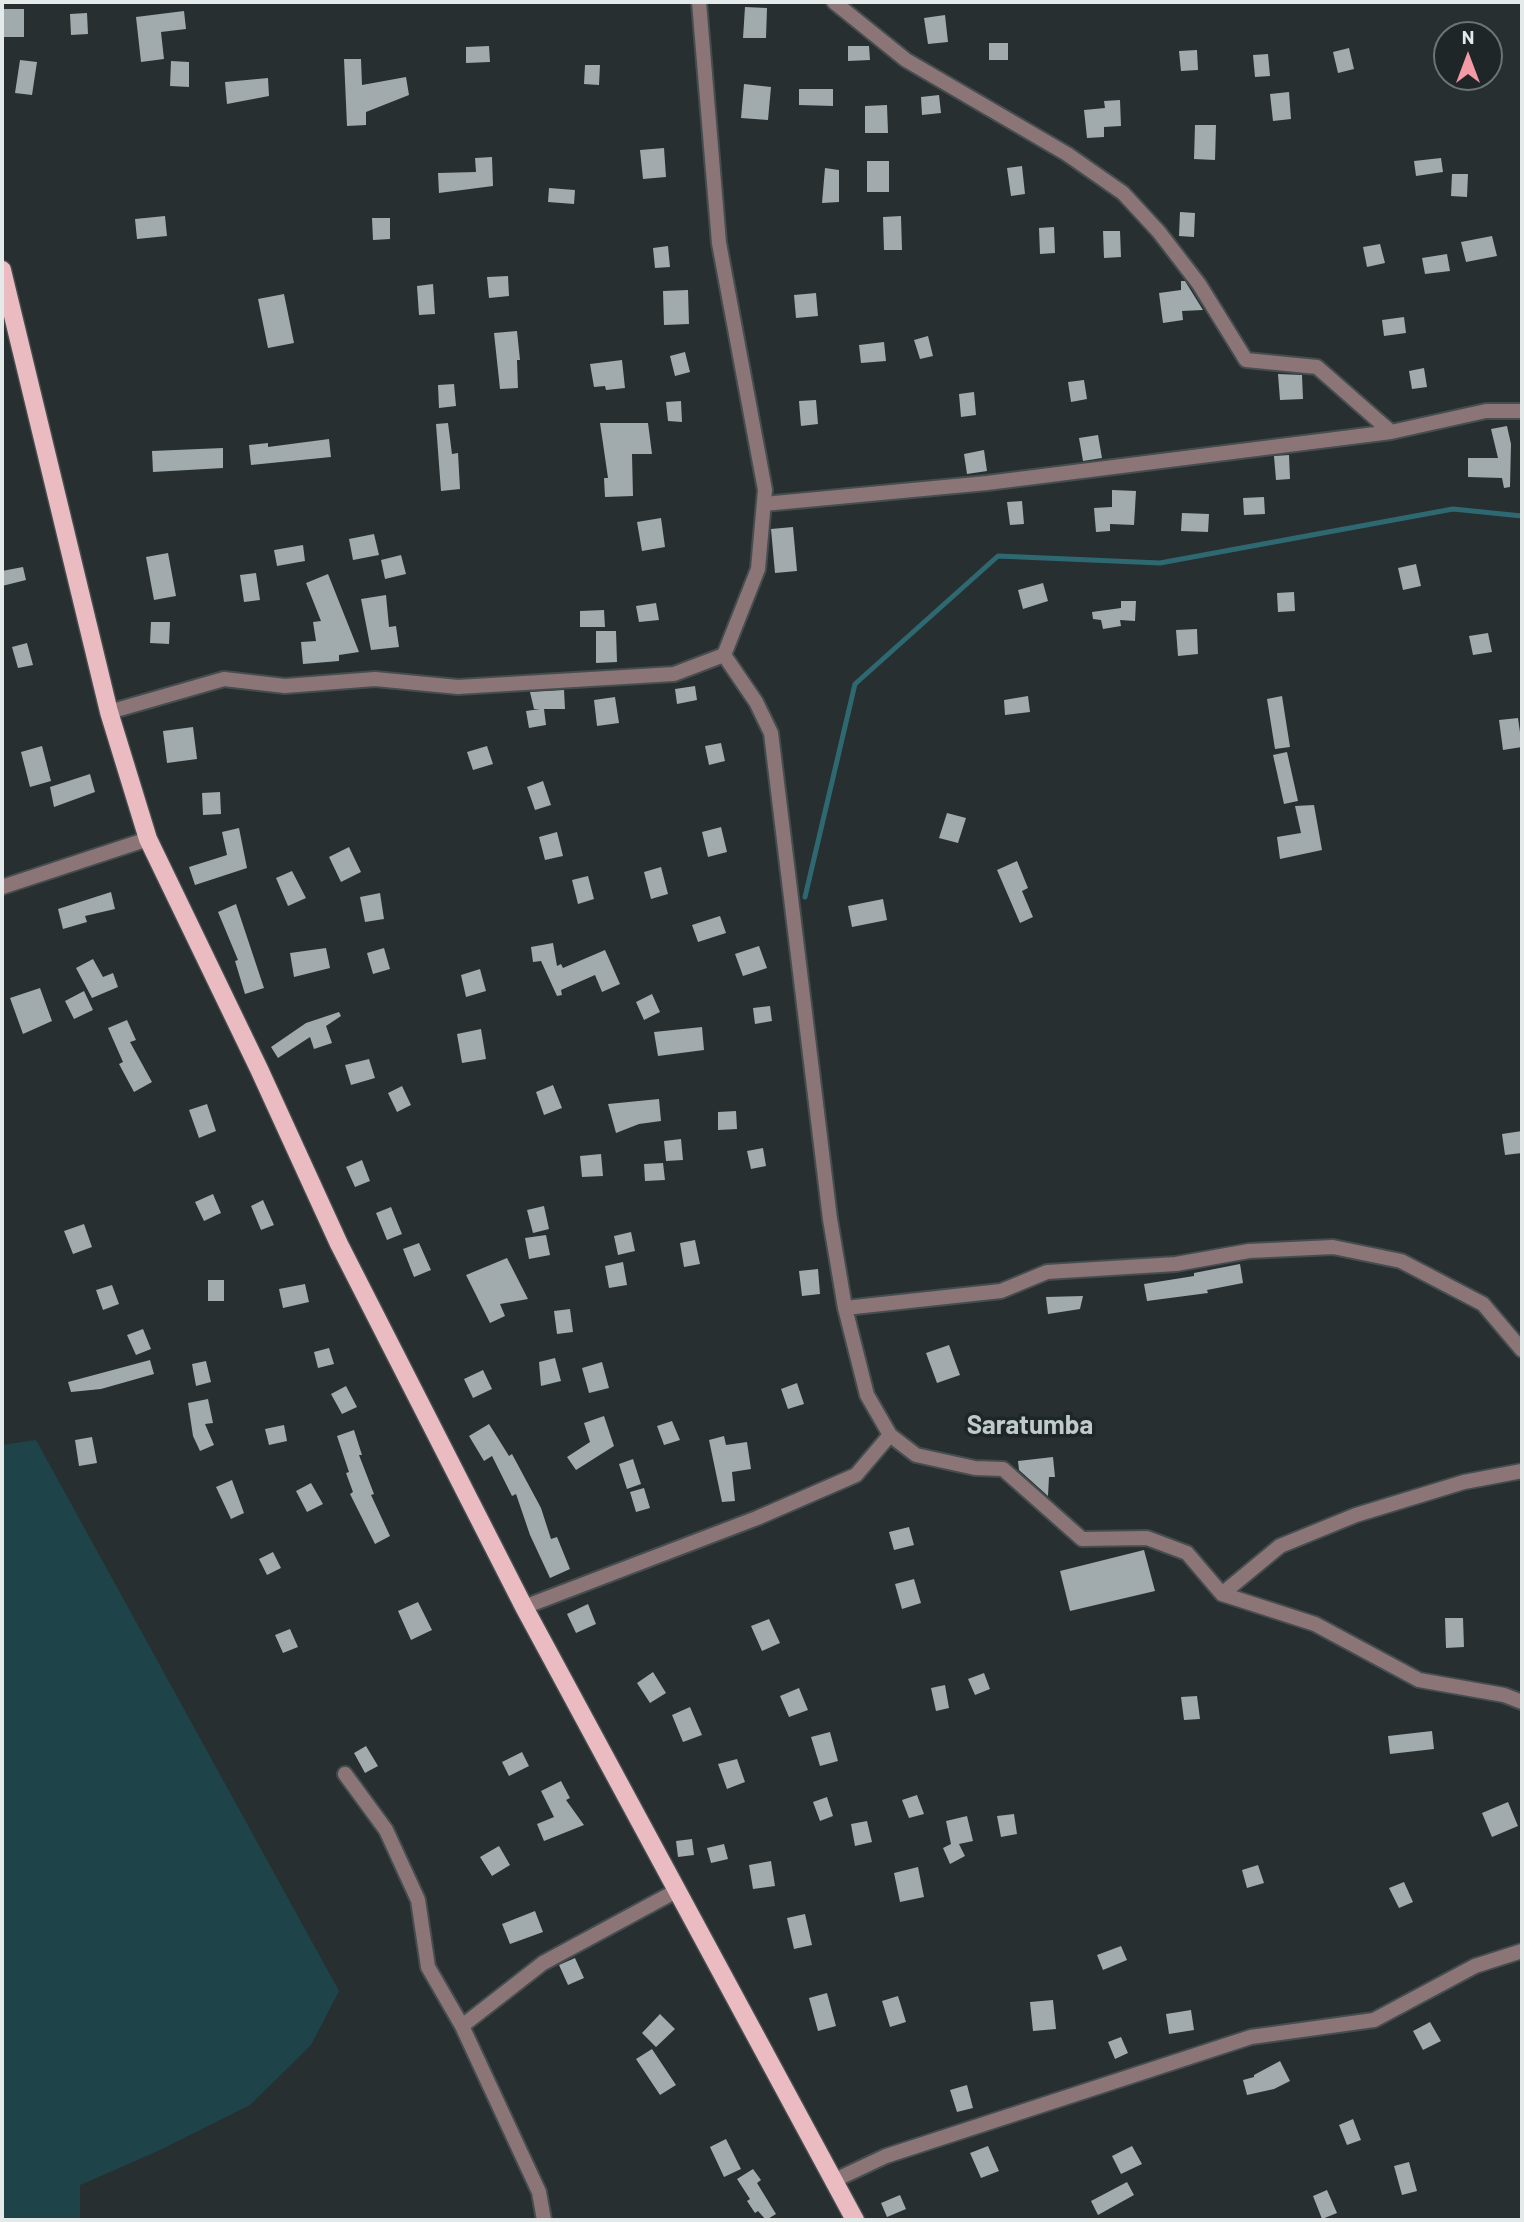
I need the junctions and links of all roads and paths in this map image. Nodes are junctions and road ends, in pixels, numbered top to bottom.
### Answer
1 (699, 2) edge
2 (834, 2) edge
3 (2, 270) edge
4 (1522, 411) edge
5 (1391, 432) junction
6 (764, 504) junction
7 (724, 655) junction
8 (109, 712) junction
9 (148, 839) junction
10 (2, 887) edge
11 (845, 1308) junction
12 (1522, 1350) edge
13 (890, 1435) junction
14 (1522, 1471) edge
15 (1222, 1594) junction
16 (524, 1607) junction
17 (1522, 1702) edge
18 (345, 1774) dead end
19 (678, 1889) junction
20 (1522, 1951) edge
21 (462, 2025) junction
22 (835, 2180) junction
23 (544, 2220) edge
24 (855, 2220) edge

1 - 6 street
2 - 5 street
3 - 8 main road
4 - 5 street
5 - 6 street
6 - 7 street
7 - 8 street
7 - 11 street
8 - 9 main road
9 - 10 street
9 - 16 main road
11 - 12 street
11 - 13 street
13 - 15 street
13 - 16 street
14 - 15 street
15 - 17 street
16 - 19 main road
18 - 21 street
19 - 21 street
19 - 22 main road
20 - 22 street
21 - 23 street
22 - 24 main road

